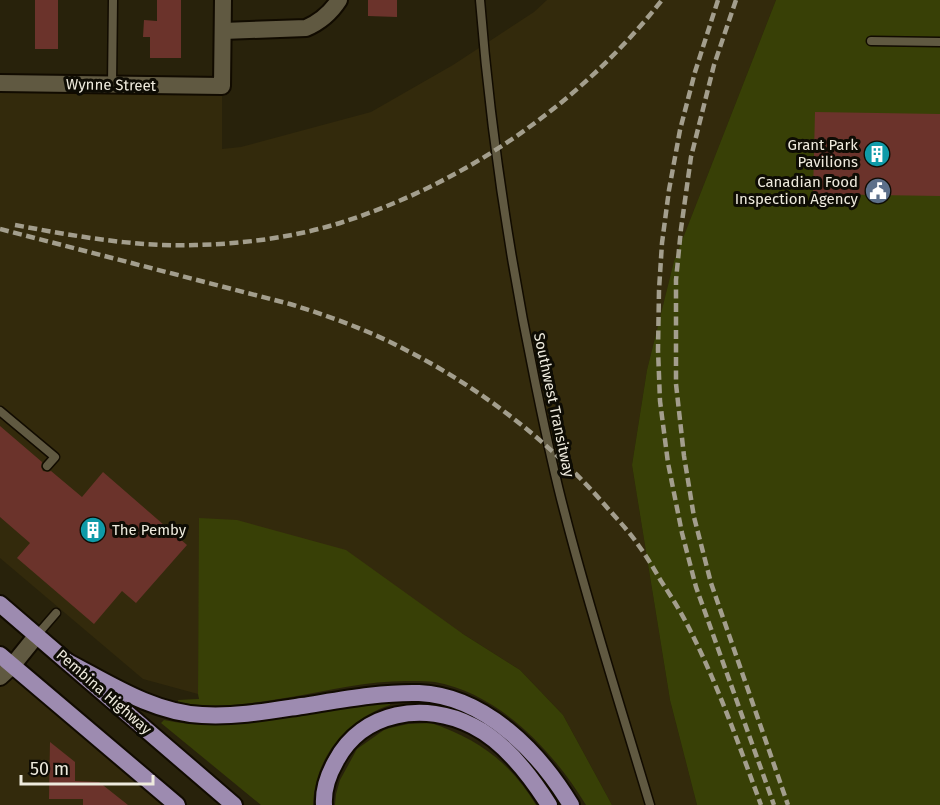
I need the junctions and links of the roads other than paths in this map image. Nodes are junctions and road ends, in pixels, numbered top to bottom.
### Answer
1 (113, 0) edge
2 (223, 0) edge
3 (339, 0) edge
4 (480, 0) edge
5 (223, 31) junction
6 (870, 41) dead end
7 (940, 42) edge
8 (0, 83) edge
9 (112, 85) junction
10 (0, 411) edge
11 (47, 466) dead end
12 (0, 604) edge
13 (56, 613) dead end
14 (37, 635) junction
15 (68, 662) junction
16 (4, 666) edge
17 (177, 805) edge
18 (234, 805) edge
19 (324, 805) edge
20 (549, 805) edge
21 (571, 805) edge
22 (650, 805) edge

1 - 9 lane
2 - 5 street
3 - 5 street
4 - 22 lane, Southwest Transitway
5 - 9 street, Wynne Street
6 - 7 lane
8 - 9 street, Wynne Street
10 - 11 lane
12 - 14 main road, Pembina Highway
13 - 14 lane
14 - 15 main road, Pembina Highway
14 - 16 street
15 - 18 main road, Pembina Highway
15 - 21 main road
16 - 17 main road
19 - 20 main road

